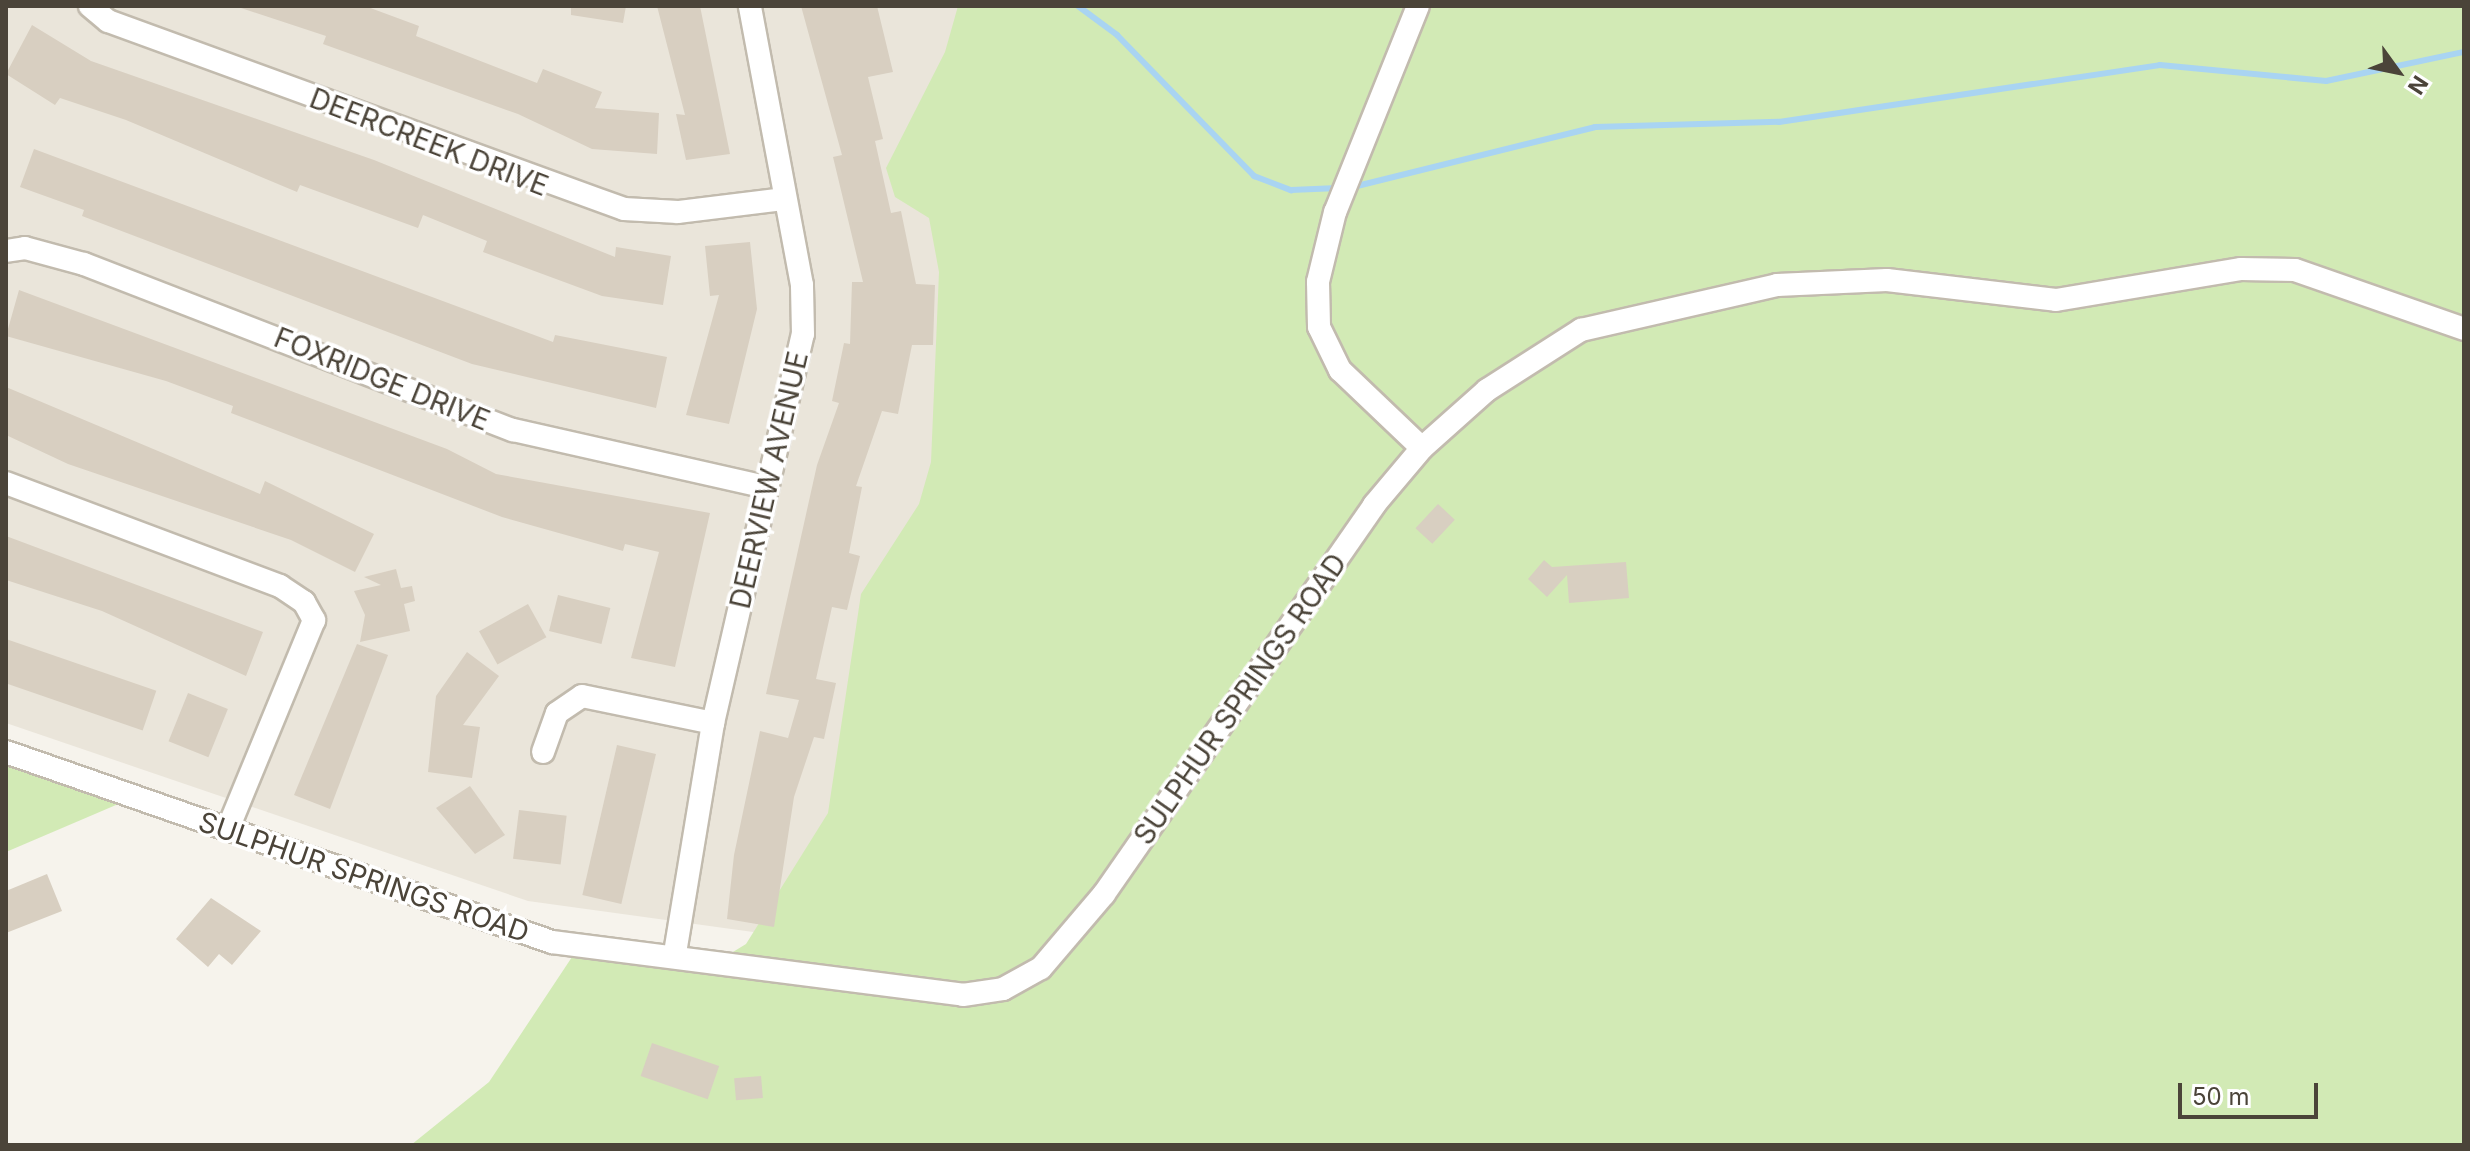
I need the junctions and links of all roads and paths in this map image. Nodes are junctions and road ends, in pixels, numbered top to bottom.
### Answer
1 (90, 6) edge
2 (750, 6) edge
3 (1418, 6) edge
4 (784, 199) junction
5 (6, 251) edge
6 (2464, 329) edge
7 (1422, 448) junction
8 (6, 483) edge
9 (766, 487) junction
10 (713, 723) junction
11 (6, 752) edge
12 (543, 752) dead end
13 (228, 829) junction
14 (675, 953) junction

1 - 4 street, DEERCREEK DRIVE
2 - 4 street, DEERVIEW AVENUE
3 - 7 street
4 - 9 street, DEERVIEW AVENUE
5 - 9 street, FOXRIDGE DRIVE
6 - 7 street, SULPHUR SPRINGS ROAD
7 - 14 street, SULPHUR SPRINGS ROAD
8 - 13 street
9 - 10 street, DEERVIEW AVENUE
10 - 12 street
10 - 14 street, DEERVIEW AVENUE
11 - 13 street, SULPHUR SPRINGS ROAD
13 - 14 street, SULPHUR SPRINGS ROAD

